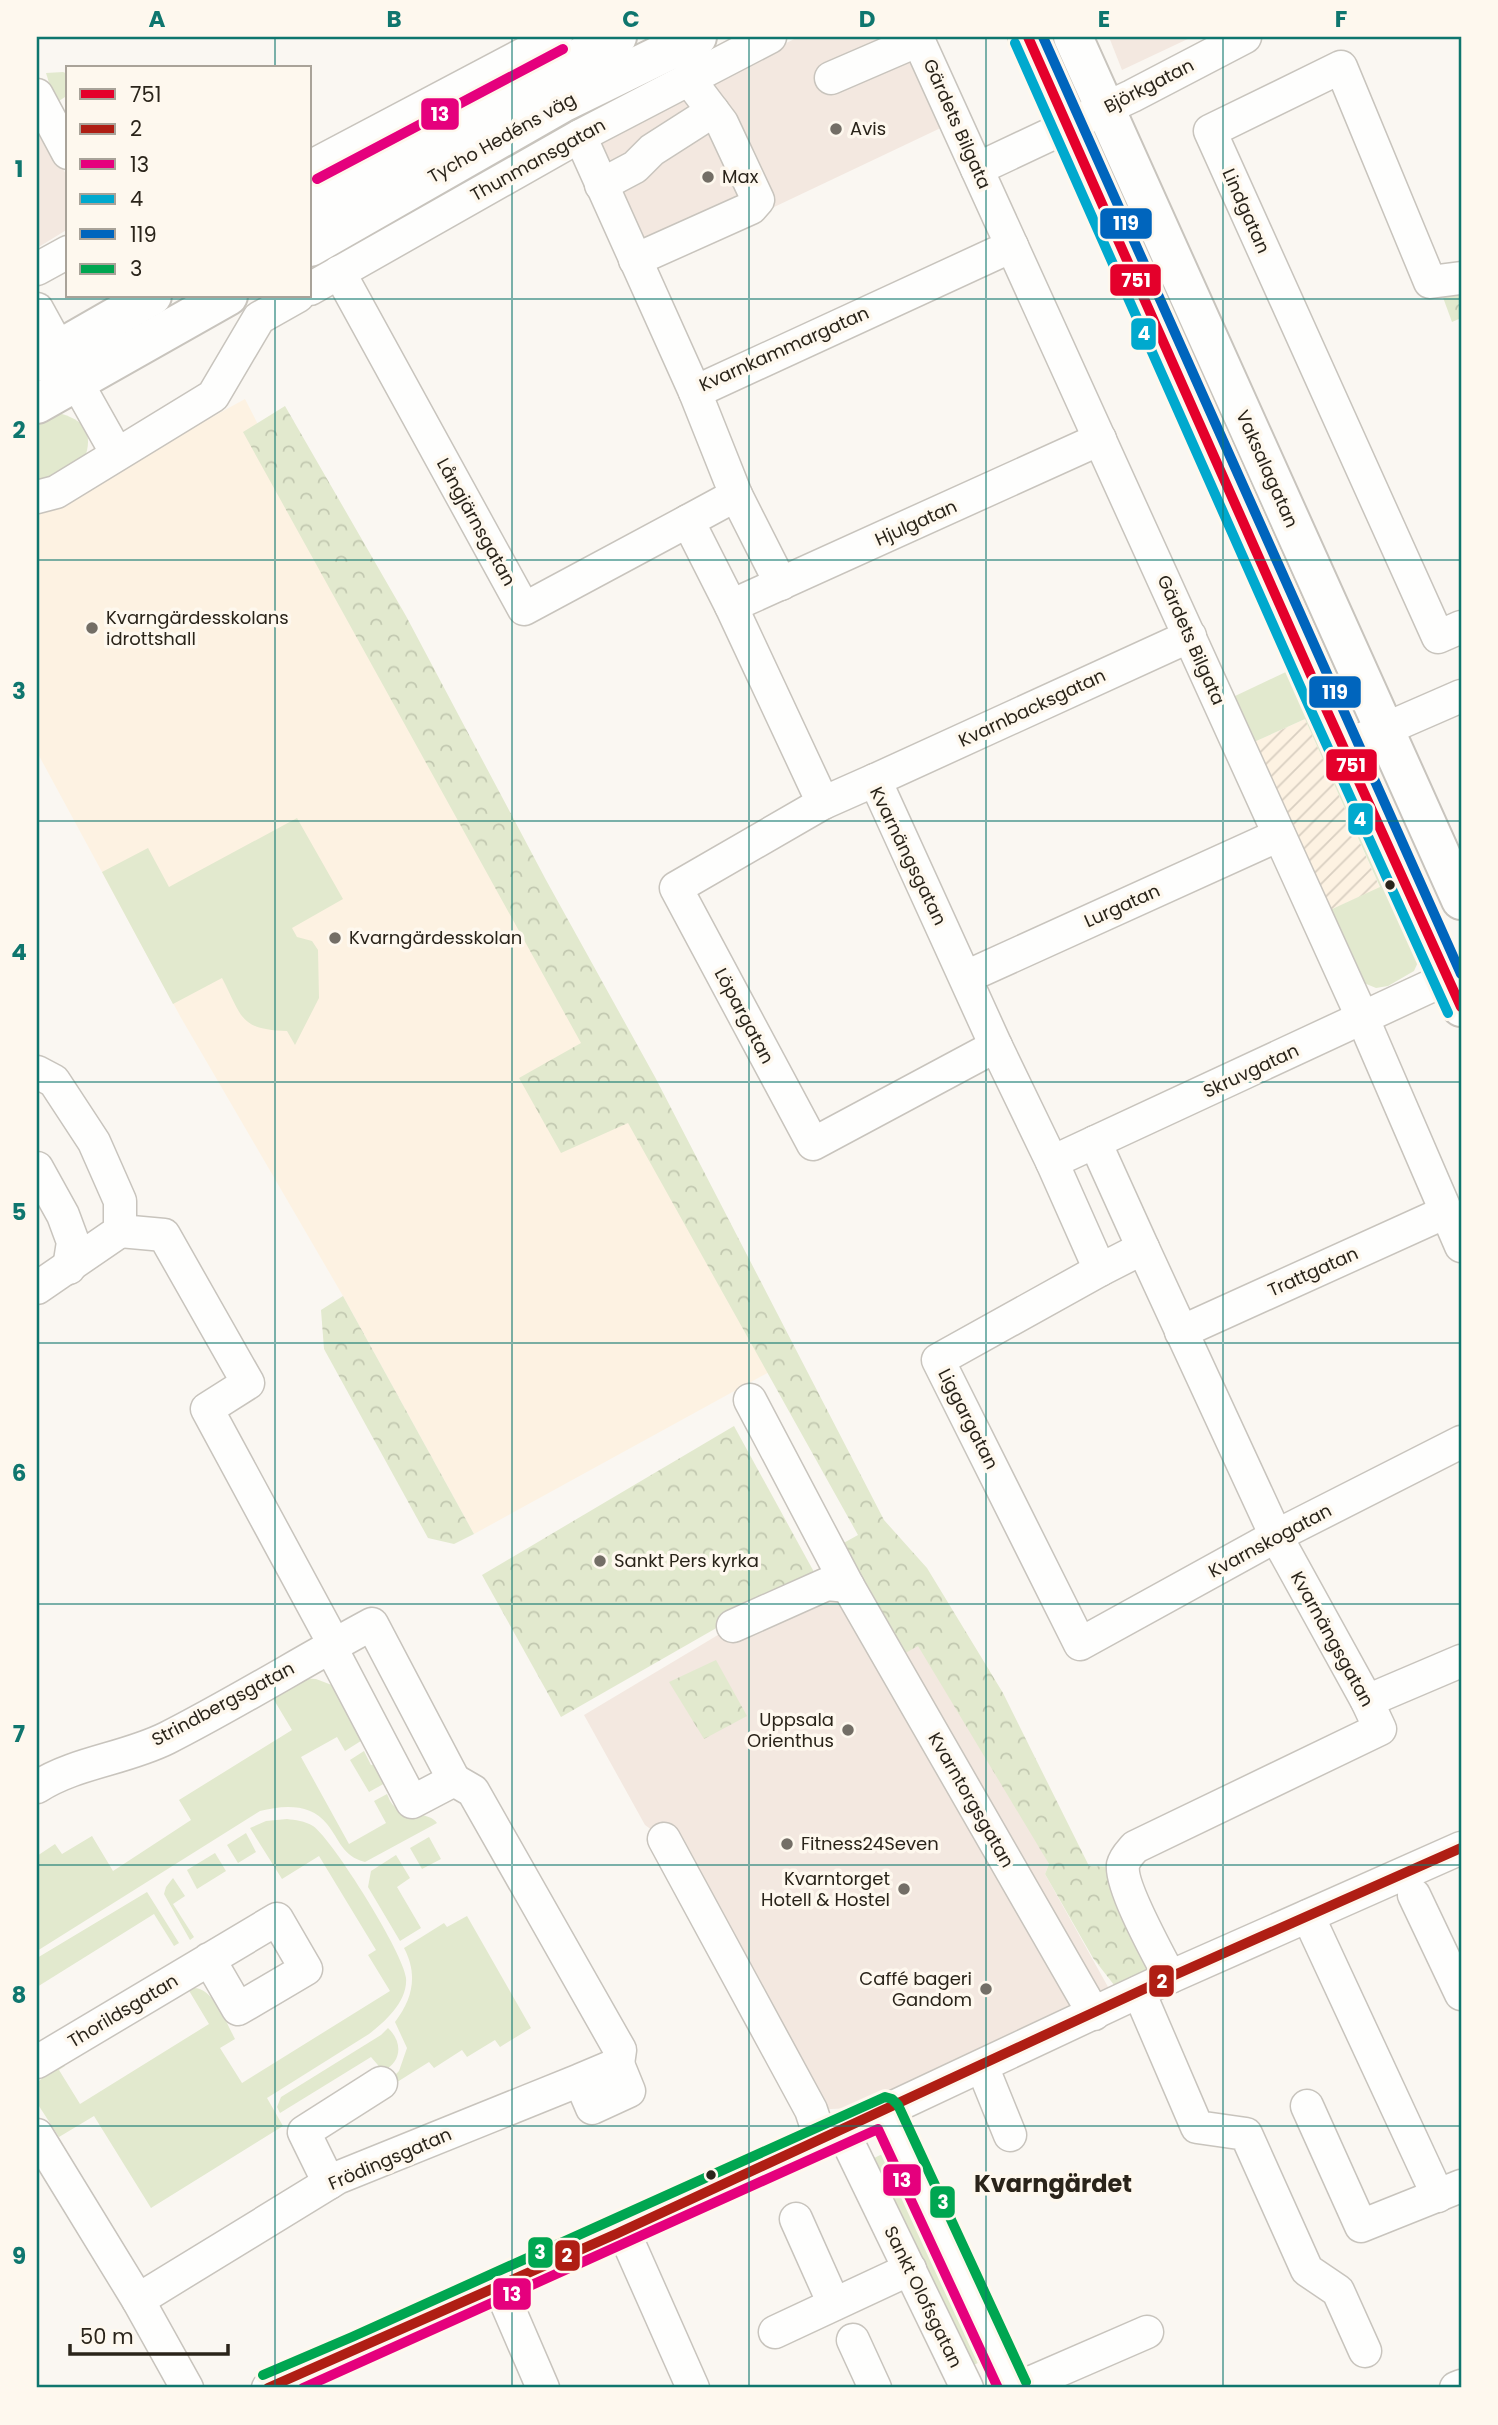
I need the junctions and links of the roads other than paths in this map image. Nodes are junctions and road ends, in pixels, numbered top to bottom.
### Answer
1 (556, 37) edge
2 (617, 37) edge
3 (697, 37) edge
4 (770, 37) edge
5 (1028, 37) edge
6 (1073, 37) edge
7 (918, 39) edge
8 (1231, 40) edge
9 (688, 78) junction
10 (831, 78) dead end
11 (37, 95) edge
12 (1105, 109) junction
13 (713, 111) junction
14 (1067, 126) junction
15 (64, 133) edge
16 (580, 136) junction
17 (312, 166) edge
18 (977, 169) junction
19 (601, 185) junction
20 (312, 205) edge
21 (312, 246) edge
22 (1012, 246) junction
23 (66, 253) edge
24 (635, 260) junction
25 (37, 269) edge
26 (339, 272) junction
27 (1460, 280) edge
28 (312, 288) edge
29 (149, 298) edge
30 (223, 298) edge
31 (294, 298) edge
32 (37, 309) edge
33 (57, 364) edge
34 (695, 392) junction
35 (37, 404) edge
36 (1100, 439) junction
37 (117, 454) junction
38 (736, 495) junction
39 (37, 497) edge
40 (688, 521) junction
41 (781, 584) junction
42 (731, 606) junction
43 (1461, 627) edge
44 (1189, 636) junction
45 (1461, 696) edge
46 (1385, 729) junction
47 (1344, 747) junction
48 (875, 780) junction
49 (823, 803) junction
50 (1279, 835) junction
51 (1461, 900) edge
52 (965, 977) junction
53 (1455, 993) edge
54 (1363, 1019) junction
55 (996, 1046) junction
56 (37, 1064) edge
57 (1095, 1142) junction
58 (1052, 1162) junction
59 (37, 1168) edge
60 (1446, 1212) junction
61 (120, 1231) junction
62 (1461, 1246) edge
63 (1143, 1248) junction
64 (69, 1268) junction
65 (1100, 1270) junction
66 (37, 1288) edge
67 (1181, 1332) junction
68 (750, 1400) dead end
69 (1461, 1442) edge
70 (1276, 1536) junction
71 (848, 1586) junction
72 (733, 1626) dead end
73 (1080, 1644) joint
74 (332, 1645) junction
75 (1461, 1661) edge
76 (1367, 1701) junction
77 (454, 1780) junction
78 (37, 1787) edge
79 (664, 1839) dead end
80 (1461, 1847) edge
81 (1414, 1895) dead end
82 (1308, 1916) junction
83 (209, 1959) dead end
84 (1170, 1977) junction
85 (1139, 1992) junction
86 (1461, 1994) edge
87 (1094, 2014) junction
88 (37, 2062) edge
89 (982, 2066) junction
90 (381, 2083) dead end
91 (1307, 2106) dead end
92 (885, 2111) junction
93 (37, 2135) edge
94 (832, 2135) junction
95 (1010, 2135) dead end
96 (329, 2183) junction
97 (1439, 2195) edge
98 (796, 2220) dead end
99 (623, 2230) junction
100 (910, 2269) junction
101 (499, 2286) junction
102 (138, 2300) junction
103 (834, 2304) junction
104 (775, 2332) dead end
105 (1147, 2332) dead end
106 (853, 2340) dead end
107 (1365, 2350) dead end
108 (1461, 2386) edge
109 (187, 2388) edge
110 (268, 2388) edge
111 (543, 2388) edge
112 (693, 2388) edge
113 (875, 2388) edge
114 (967, 2388) edge
115 (1013, 2388) edge
116 (1018, 2388) edge
117 (1456, 2388) edge

1 - 17 street
2 - 20 main road, Tycho Hedéns väg
3 - 21 main road, Tycho Hedéns väg
4 - 9 street, Thunmansgatan
5 - 14 main road
6 - 12 main road, Vaksalagatan
7 - 10 street
7 - 18 street, Gärdets Bilgata
8 - 12 street, Björkgatan
9 - 13 street
9 - 16 street, Thunmansgatan
11 - 15 street
12 - 14 street, Björkgatan
12 - 46 main road, Vaksalagatan
13 - 19 street
13 - 24 street
14 - 18 street, Björkgatan
14 - 47 main road
16 - 19 street, Kvarnkammargatan
16 - 26 street, Thunmansgatan
18 - 22 street, Gärdets Bilgata
19 - 24 street, Kvarnkammargatan
22 - 34 street, Kvarnkammargatan
22 - 36 street, Gärdets Bilgata
23 - 25 street
24 - 34 street, Kvarnkammargatan
26 - 28 street, Thunmansgatan
26 - 40 street, Långjärnsgatan
27 - 43 street, Lindgatan
29 - 33 main road
30 - 33 main road
31 - 37 street
32 - 33 street
33 - 35 main road
33 - 37 street
34 - 38 street
36 - 41 street, Hjulgatan
36 - 44 street, Gärdets Bilgata
37 - 39 street
38 - 40 street
38 - 41 street
40 - 42 street
41 - 42 street, Hjulgatan
42 - 49 street
44 - 48 street, Kvarnbacksgatan
44 - 50 street, Gärdets Bilgata
45 - 46 street
46 - 47 street
46 - 51 main road, Vaksalagatan
47 - 53 main road
48 - 49 street, Kvarnängsgatan
48 - 52 street, Kvarnängsgatan
49 - 55 street, Löpargatan
50 - 52 street, Lurgatan
50 - 54 street, Gärdets Bilgata
52 - 55 street, Kvarnängsgatan
53 - 54 street, Skruvgatan
54 - 57 street, Skruvgatan
54 - 60 street, Gärdets Bilgata
55 - 58 street, Kvarnängsgatan
56 - 61 street
57 - 58 street, Skruvgatan
57 - 63 street, Kvarnängsgatan
58 - 65 street, Kvarnängsgatan
59 - 64 street
60 - 62 street, Gärdets Bilgata
60 - 67 street, Trattgatan
61 - 64 street
61 - 74 street
63 - 65 street
63 - 67 street, Kvarnängsgatan
64 - 66 street
65 - 73 street, Liggargatan
67 - 70 street, Kvarnängsgatan
68 - 71 street, Kvarntorgsgatan
69 - 70 street, Kvarnskogatan
70 - 73 street, Kvarnskogatan
70 - 76 street, Kvarnängsgatan
71 - 72 street
71 - 87 street, Kvarntorgsgatan
74 - 77 street, Strindbergsgatan
74 - 77 street
74 - 78 street, Strindbergsgatan
75 - 76 street
76 - 84 street, Kvarnängsgatan
77 - 96 street, Frödingsgatan
79 - 94 street, Sankt Olofsgatan
80 - 82 street
81 - 86 street
82 - 84 street
82 - 97 street
83 - 88 street, Thorildsgatan
84 - 85 street
85 - 87 street
85 - 107 street
87 - 89 street
89 - 92 street
89 - 95 street
90 - 96 street
91 - 97 street
92 - 94 street
92 - 115 street
93 - 102 street
94 - 99 street
94 - 100 street, Sankt Olofsgatan
96 - 102 street, Frödingsgatan
98 - 103 street
99 - 101 street
99 - 112 street
100 - 103 street
100 - 114 street, Sankt Olofsgatan
101 - 110 street
101 - 111 street
102 - 109 street
103 - 104 street
105 - 116 street
106 - 113 street
108 - 117 street

